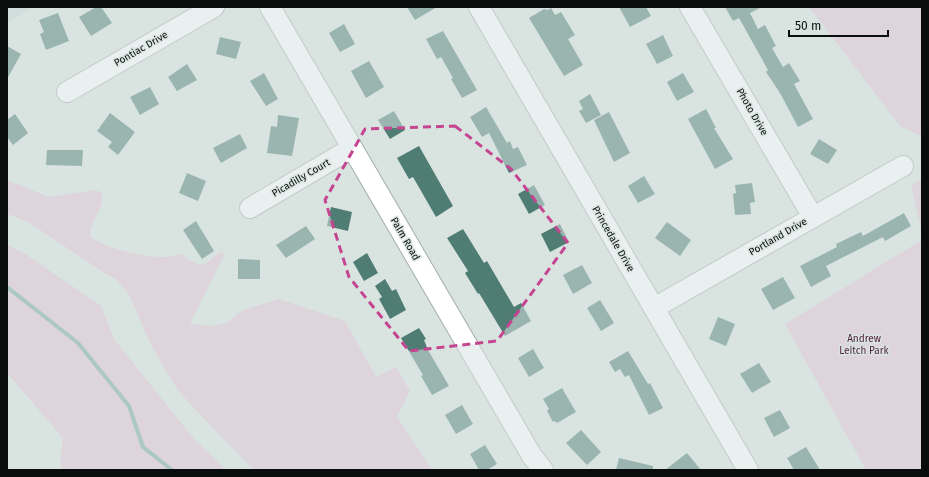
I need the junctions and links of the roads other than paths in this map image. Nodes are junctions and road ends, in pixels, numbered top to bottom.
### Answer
1 (214, 7) edge
2 (270, 7) edge
3 (479, 7) edge
4 (690, 7) edge
5 (67, 92) dead end
6 (352, 148) junction
7 (903, 166) dead end
8 (250, 208) dead end
9 (813, 217) junction
10 (654, 308) junction
11 (542, 470) edge
12 (748, 470) edge

1 - 5 street, Pontiac Drive
2 - 6 street, Palm Road
3 - 10 street, Princedale Drive
4 - 9 street, Photo Drive
6 - 8 street, Picadilly Court
6 - 11 street, Palm Road
7 - 9 street, Portland Drive
9 - 10 street, Portland Drive
10 - 12 street, Princedale Drive

